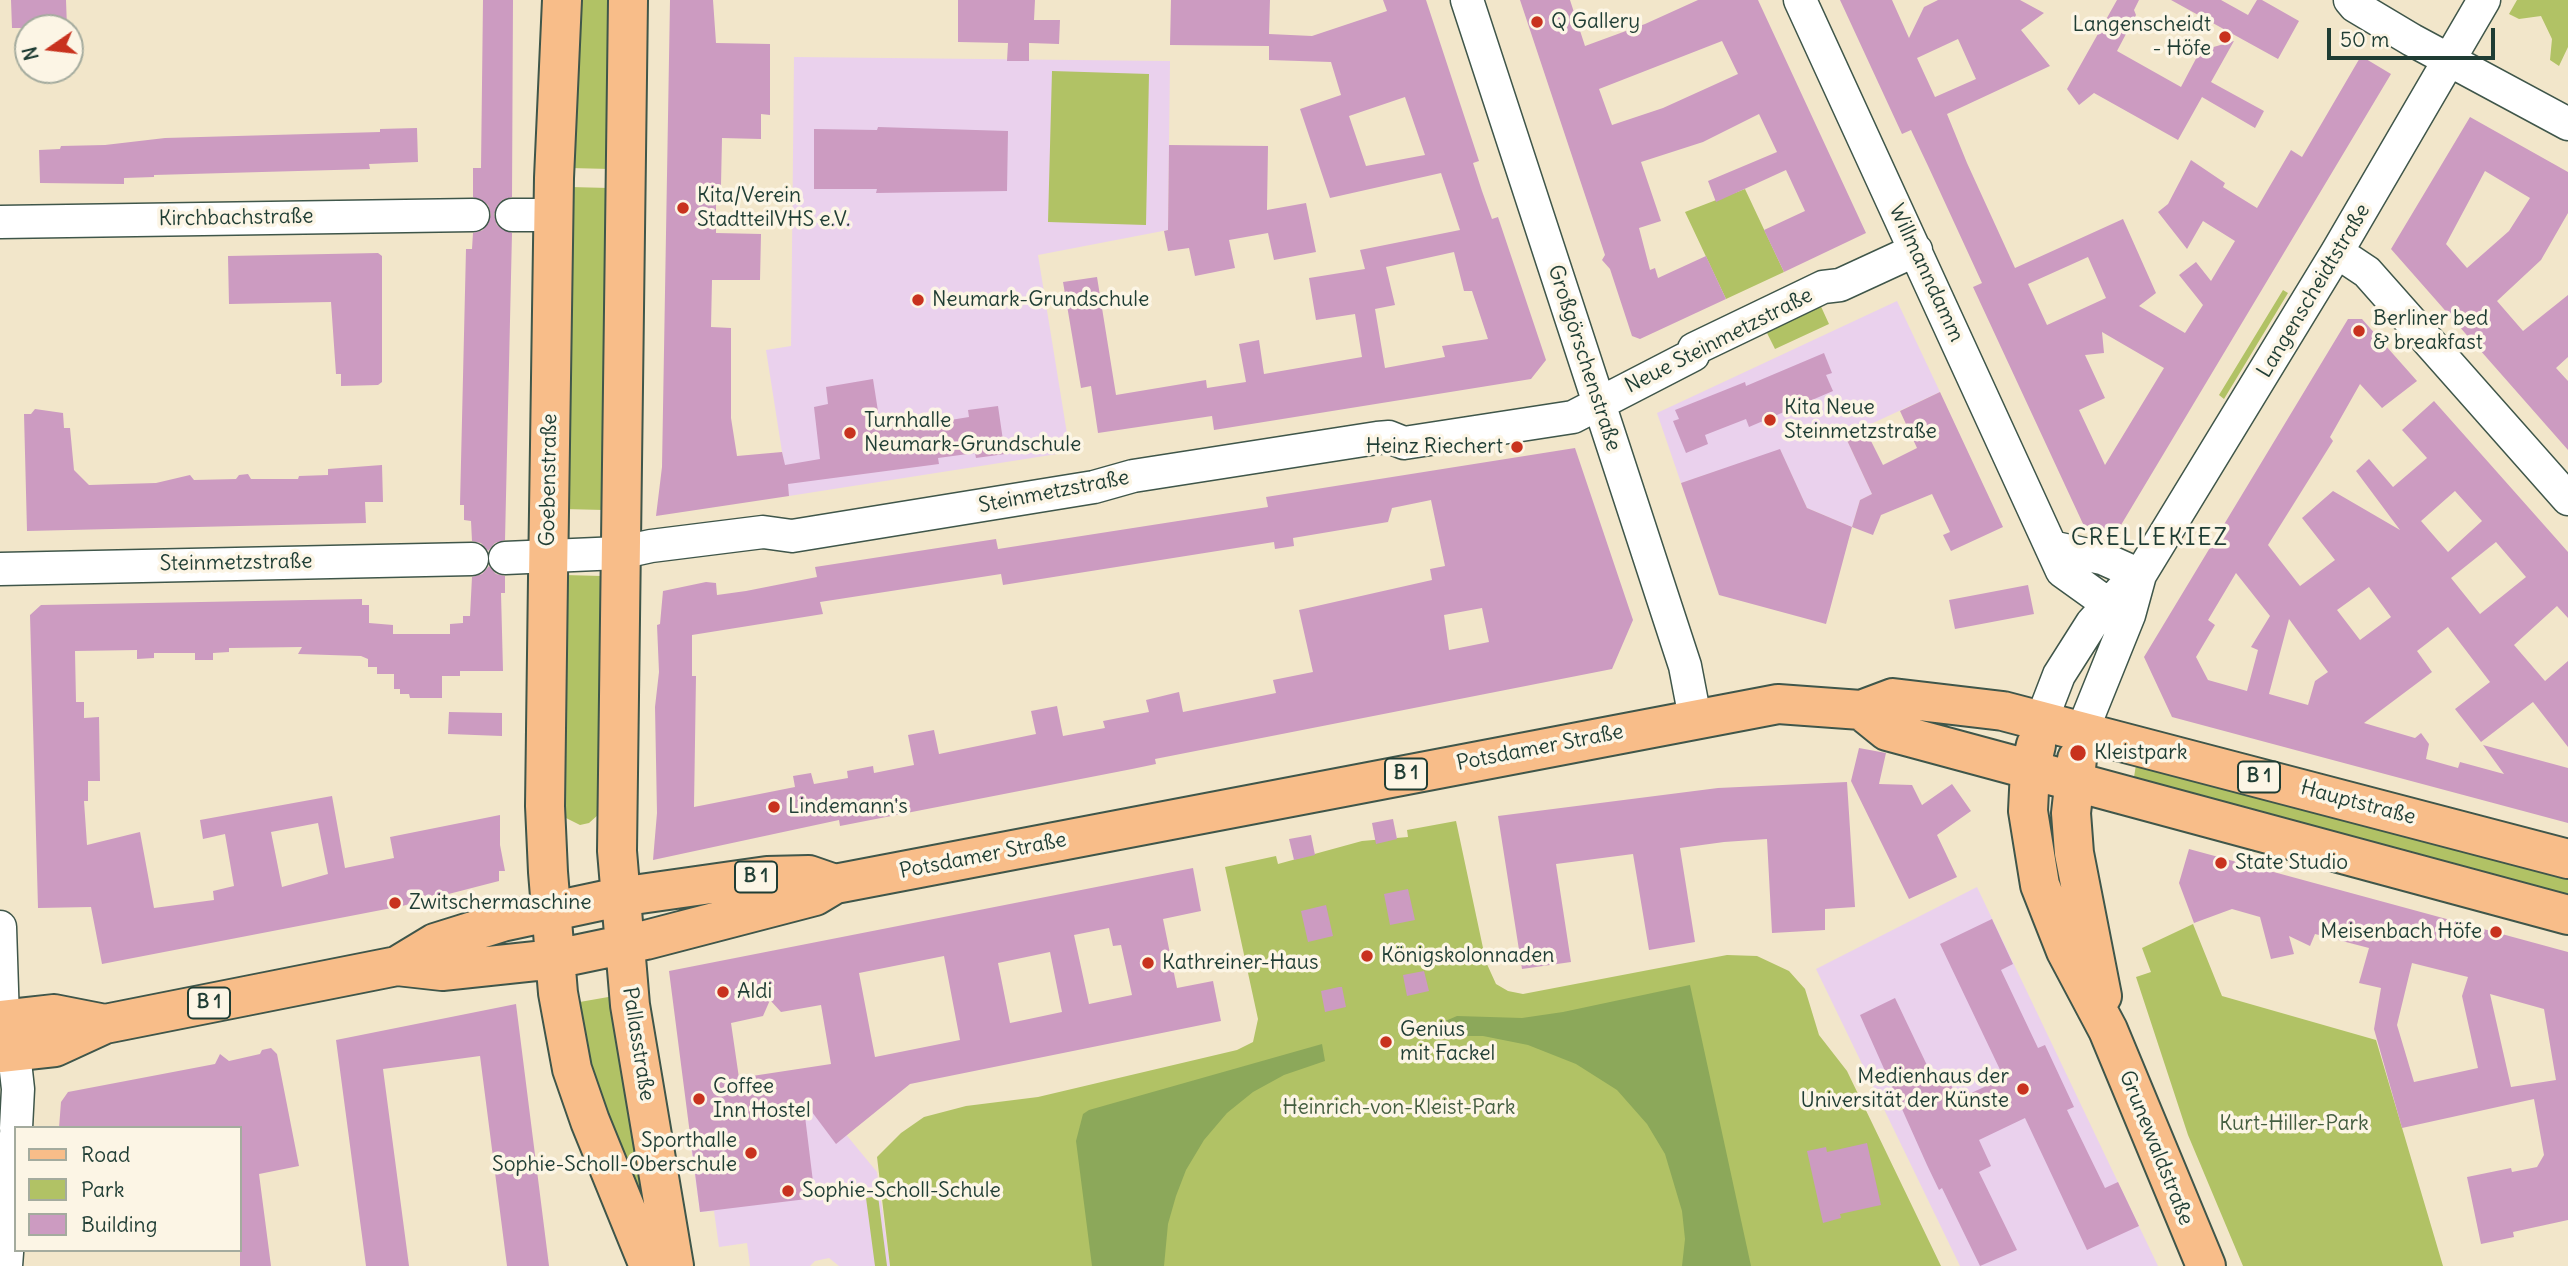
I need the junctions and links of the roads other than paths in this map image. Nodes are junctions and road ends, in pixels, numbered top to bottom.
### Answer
1 (562, 0) edge
2 (628, 0) edge
3 (1467, 0) edge
4 (1800, 0) edge
5 (2350, 0) edge
6 (2483, 2) edge
7 (2450, 61) junction
8 (2568, 124) edge
9 (473, 215) dead end
10 (512, 215) dead end
11 (554, 215) junction
12 (0, 222) edge
13 (1916, 250) junction
14 (2337, 253) junction
15 (1599, 403) junction
16 (2568, 499) edge
17 (2051, 547) junction
18 (619, 553) junction
19 (548, 554) junction
20 (505, 558) dead end
21 (472, 559) dead end
22 (0, 569) edge
23 (2127, 593) junction
24 (1861, 710) junction
25 (1695, 718) junction
26 (2042, 719) junction
27 (2083, 729) junction
28 (2030, 770) junction
29 (2073, 782) junction
30 (2568, 859) edge
31 (835, 884) junction
32 (619, 897) junction
33 (551, 912) junction
34 (2568, 915) edge
35 (0, 927) edge
36 (623, 946) junction
37 (555, 959) junction
38 (397, 966) junction
39 (2108, 1030) junction
40 (4, 1037) edge
41 (16, 1126) edge
42 (14, 1160) edge
43 (6, 1266) edge
44 (649, 1266) edge
45 (674, 1266) edge
46 (2206, 1266) edge

1 - 11 main road, Goebenstraße
2 - 18 main road
3 - 15 street, Großgörschenstraße
4 - 13 street, Willmanndamm
5 - 7 street
6 - 7 street, Langenscheidtstraße
7 - 8 street
7 - 14 street, Langenscheidtstraße
9 - 12 street, Kirchbachstraße
10 - 11 street
11 - 19 main road, Goebenstraße
13 - 15 street, Neue Steinmetzstraße
13 - 17 street, Willmanndamm
14 - 16 street
14 - 23 street, Langenscheidtstraße
15 - 18 street, Steinmetzstraße
15 - 25 street, Großgörschenstraße
17 - 23 street, Willmanndamm
17 - 23 street
18 - 19 street, Steinmetzstraße
18 - 32 main road
19 - 20 street, Steinmetzstraße
19 - 33 main road, Goebenstraße
21 - 22 street, Steinmetzstraße
23 - 26 street, Langenscheidtstraße
23 - 27 street, Langenscheidtstraße
24 - 25 main road, Potsdamer Straße / B 1
24 - 26 main road, Hauptstraße / B 1
24 - 28 main road
25 - 31 main road, Potsdamer Straße / B 1
26 - 27 main road, Hauptstraße / B 1
26 - 28 main road, Grunewaldstraße
27 - 29 main road, Grunewaldstraße
27 - 30 main road, Hauptstraße / B 1
28 - 29 main road
28 - 39 main road, Grunewaldstraße
29 - 34 main road
29 - 39 main road, Grunewaldstraße
31 - 32 main road, Potsdamer Straße / B 1
31 - 36 main road, Potsdamer Straße / B 1
32 - 33 main road, Potsdamer Straße / B 1
32 - 36 main road
33 - 37 main road, Goebenstraße
33 - 38 main road, Potsdamer Straße / B 1
35 - 40 street
36 - 37 main road, Potsdamer Straße / B 1
36 - 45 main road, Pallasstraße
37 - 38 main road, Potsdamer Straße / B 1
37 - 44 main road
38 - 40 main road, Potsdamer Straße / B 1
39 - 46 main road, Grunewaldstraße
40 - 41 street
42 - 43 street

